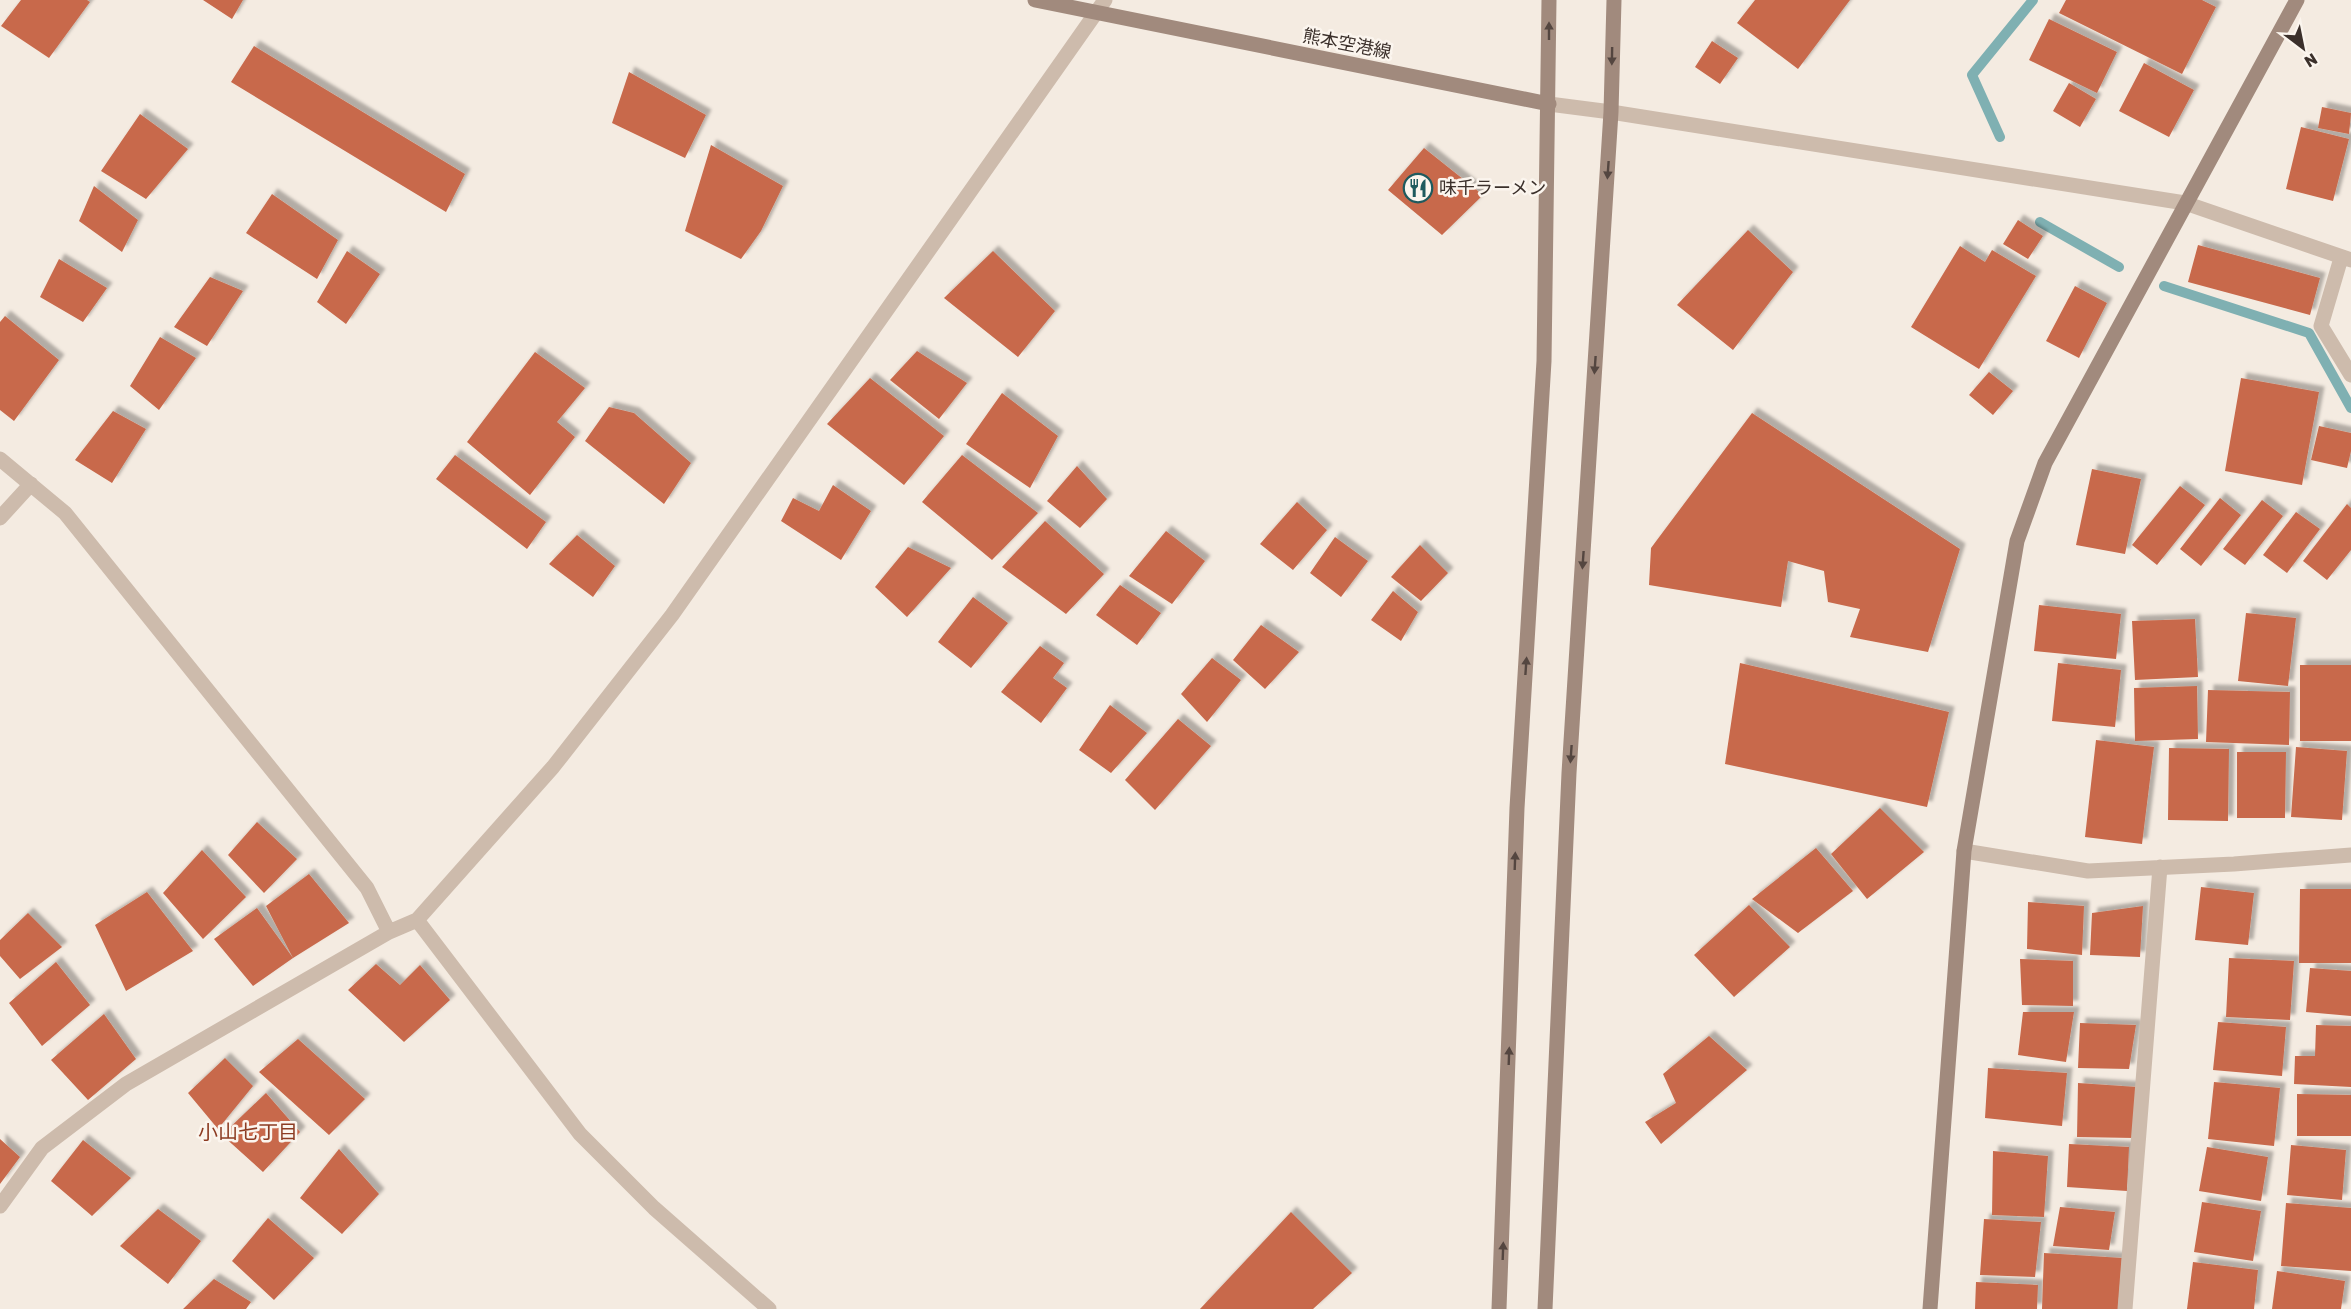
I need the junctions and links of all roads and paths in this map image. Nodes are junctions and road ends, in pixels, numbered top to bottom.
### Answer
1 (1035, 0) edge
2 (1105, 0) edge
3 (1549, 0) edge
4 (1614, 0) edge
5 (2297, 0) edge
6 (1096, 13) junction
7 (1549, 104) junction
8 (1611, 112) junction
9 (2186, 203) junction
10 (2346, 259) edge
11 (2351, 375) edge
12 (0, 459) edge
13 (31, 484) junction
14 (0, 518) edge
15 (1964, 851) junction
16 (2351, 855) edge
17 (2160, 867) junction
18 (417, 920) junction
19 (390, 932) junction
20 (0, 1206) edge
21 (769, 1309) edge
22 (1499, 1309) edge
23 (1545, 1309) edge
24 (1930, 1309) edge
25 (2125, 1309) edge

1 - 6 street, 熊本空港線
2 - 6 street
7 -> 3 street
4 -> 8 street
5 - 9 street
6 - 7 street, 熊本空港線
6 - 18 street
7 - 8 street
22 -> 7 street
8 - 9 street
8 -> 23 street
9 - 10 street
9 - 15 street
10 - 11 street
12 - 13 street
13 - 14 street
13 - 19 street
15 - 17 street
15 - 24 street
16 - 17 street
17 - 25 street
18 - 19 street
18 - 21 street
19 - 20 street

